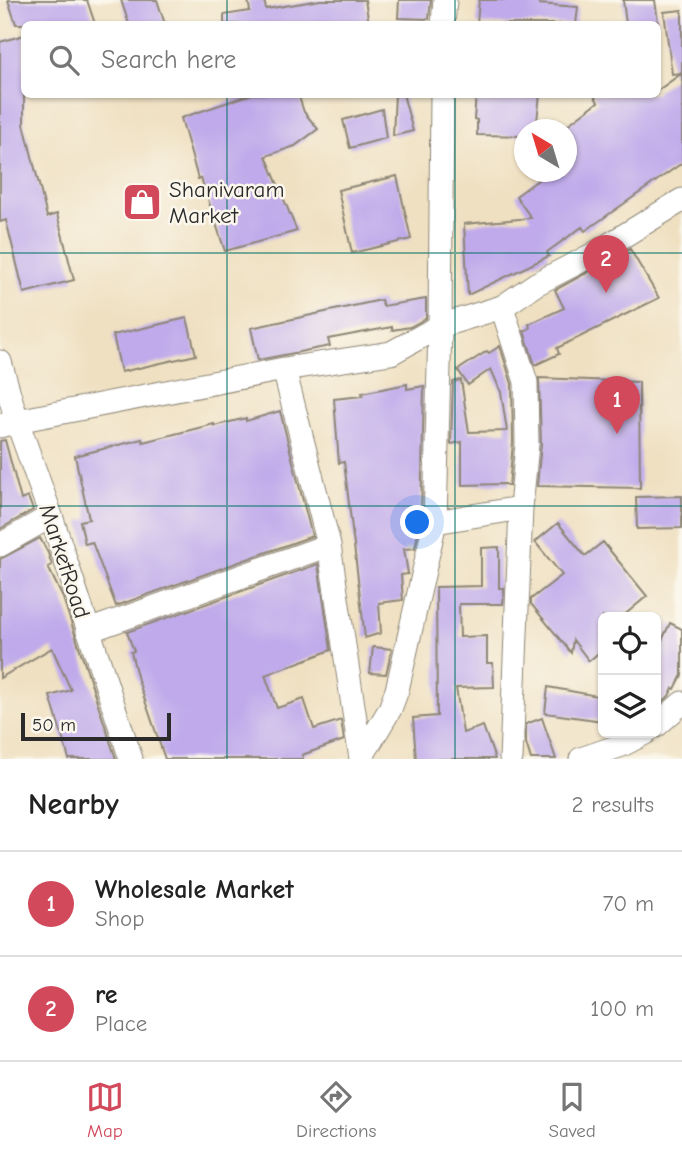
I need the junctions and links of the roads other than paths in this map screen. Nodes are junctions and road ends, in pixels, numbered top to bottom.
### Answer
1 (445, 0) edge
2 (443, 21) edge
3 (442, 98) edge
4 (682, 200) edge
5 (502, 307) junction
6 (440, 326) junction
7 (0, 362) edge
8 (284, 369) junction
9 (8, 424) edge
10 (521, 508) junction
11 (51, 516) junction
12 (435, 523) junction
13 (0, 545) edge
14 (328, 545) junction
15 (88, 631) junction
16 (682, 704) edge
17 (661, 722) edge
18 (635, 738) edge
19 (361, 758) edge
20 (131, 759) edge
21 (511, 759) edge
22 (581, 759) edge

1 - 2 street
3 - 6 street
4 - 5 street
5 - 6 street
5 - 10 street
6 - 8 street
6 - 12 street
7 - 9 street, MarketRoad
8 - 9 street
8 - 14 street
9 - 11 street, MarketRoad
10 - 12 street
10 - 21 street
11 - 13 street
11 - 15 street, MarketRoad
12 - 19 street
14 - 15 street
14 - 19 street
15 - 20 street, MarketRoad
16 - 17 street
18 - 22 street

